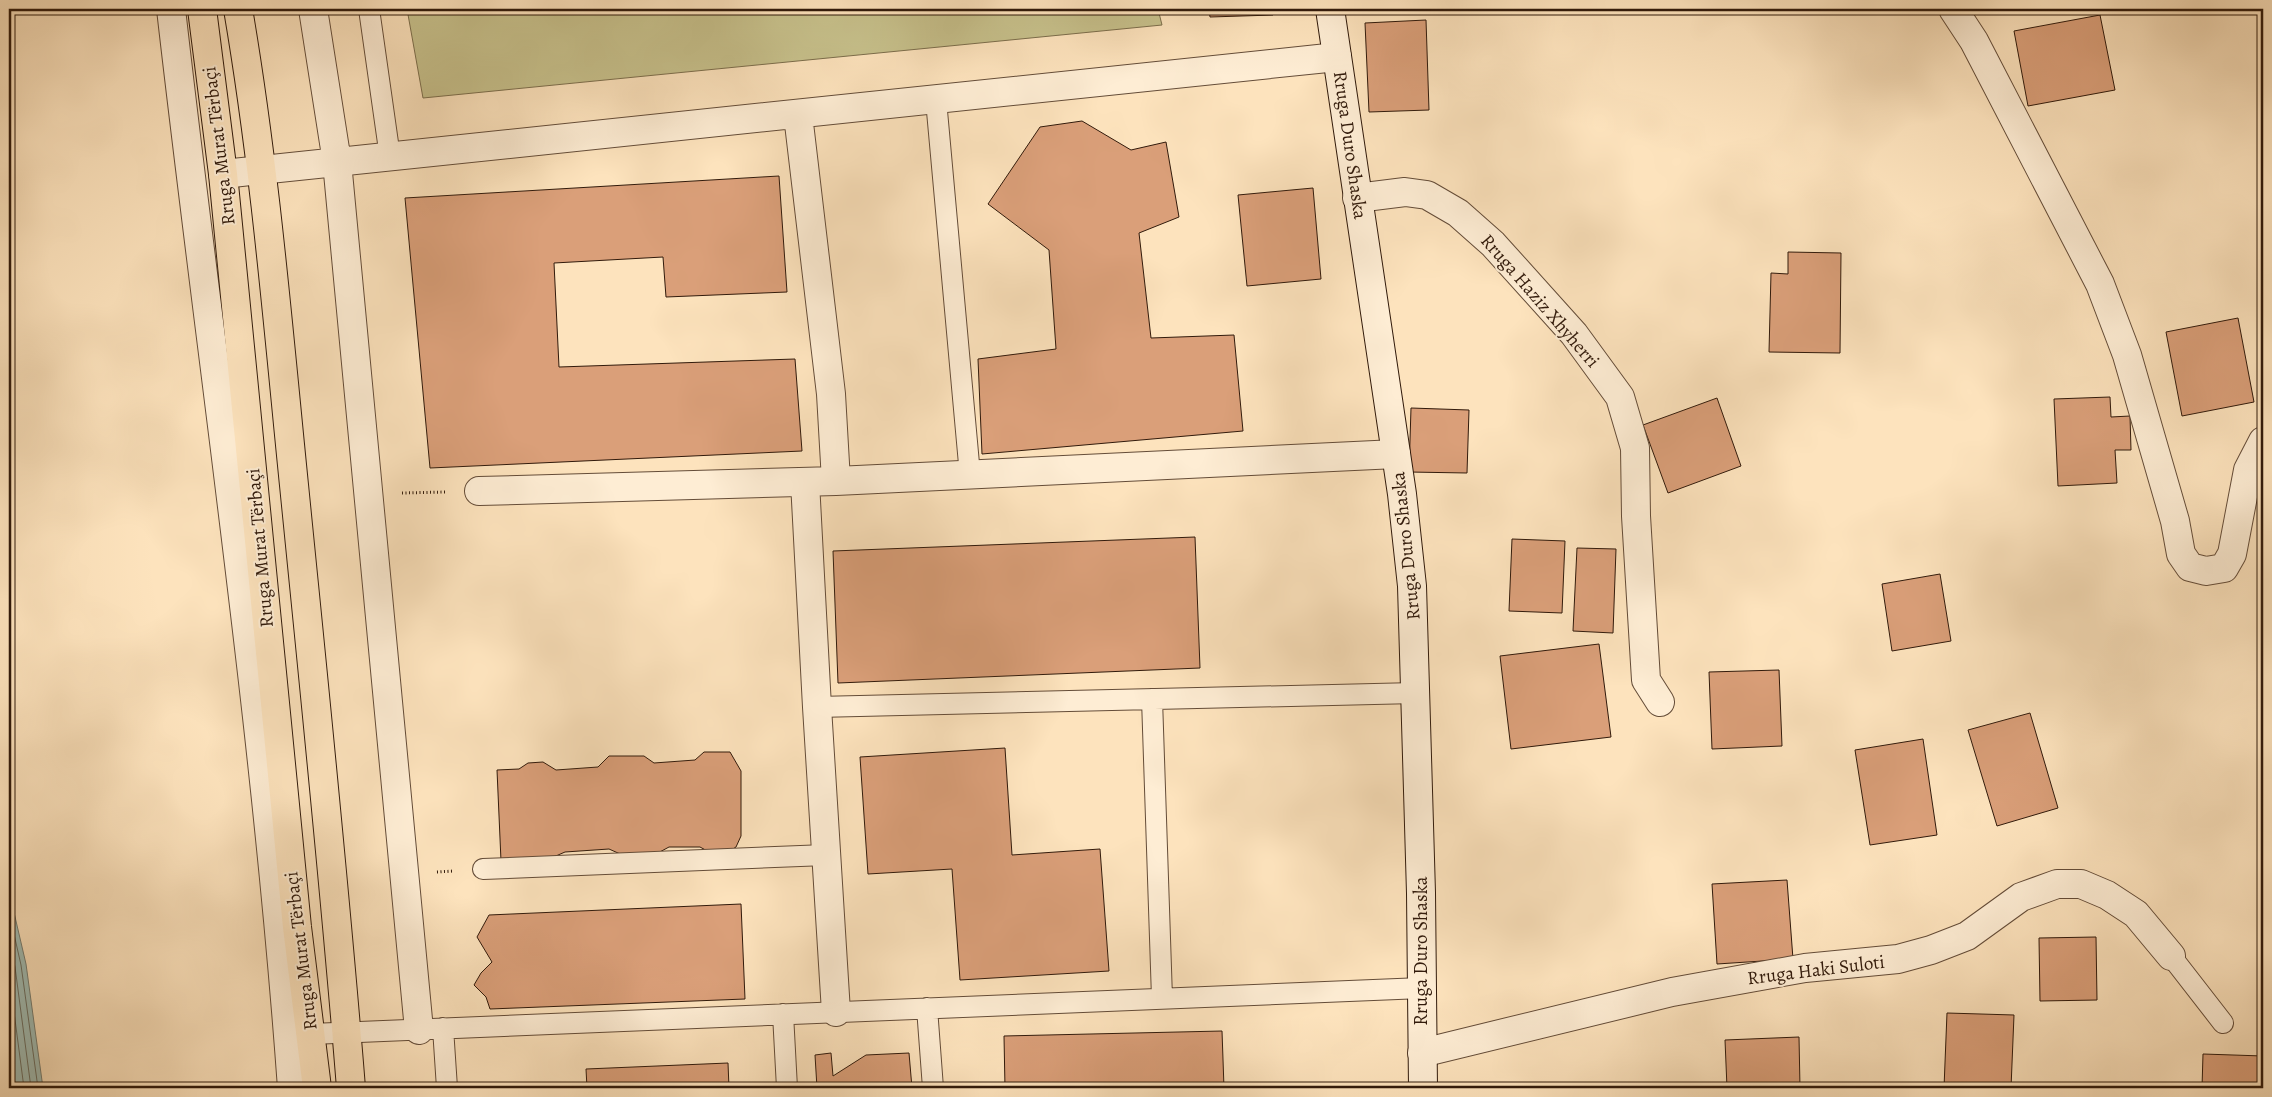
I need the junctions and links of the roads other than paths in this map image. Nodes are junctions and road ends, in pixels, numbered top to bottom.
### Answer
1 (171, 9) edge
2 (202, 9) edge
3 (238, 9) edge
4 (313, 9) edge
5 (369, 9) edge
6 (1330, 9) edge
7 (1953, 9) edge
8 (1337, 57) junction
9 (936, 100) junction
10 (798, 115) junction
11 (390, 157) junction
12 (337, 162) junction
13 (261, 170) junction
14 (223, 174) junction
15 (1357, 198) junction
16 (2263, 441) edge
17 (1396, 454) junction
18 (970, 475) junction
19 (836, 481) junction
20 (805, 482) junction
21 (478, 491) road end
22 (1416, 693) junction
23 (1152, 699) junction
24 (1660, 702) dead end
25 (816, 707) junction
26 (826, 855) junction
27 (483, 868) road end
28 (2171, 956) joint
29 (1422, 988) junction
30 (1162, 998) junction
31 (927, 1008) junction
32 (836, 1012) junction
33 (783, 1014) junction
34 (2222, 1023) dead end
35 (431, 1029) junction
36 (346, 1032) junction
37 (311, 1034) junction
38 (1422, 1053) junction
39 (292, 1088) edge
40 (317, 1088) edge
41 (351, 1088) edge
42 (448, 1088) edge
43 (787, 1088) edge
44 (933, 1088) edge
45 (1423, 1088) edge

1 - 39 street
2 - 14 main road, Rruga Murat Tërbaçi
3 - 13 main road, Rruga Murat Tërbaçi
4 - 12 street
5 - 11 lane
6 - 8 street, Rruga Duro Shaska
7 - 16 street
8 - 9 street
8 - 15 street, Rruga Duro Shaska
9 - 10 street
9 - 18 lane
10 - 11 street
10 - 19 street
11 - 12 street
12 - 13 street
12 - 35 street
13 - 14 street
13 - 36 main road, Rruga Murat Tërbaçi
14 - 37 main road, Rruga Murat Tërbaçi
15 - 17 street, Rruga Duro Shaska
15 - 24 street, Rruga Haziz Xhyherri
17 - 18 street
17 - 22 street, Rruga Duro Shaska
18 - 19 street
19 - 20 street
20 - 21 street
20 - 25 street
22 - 23 lane
22 - 29 street, Rruga Duro Shaska
23 - 25 lane
23 - 30 lane
25 - 26 street
26 - 27 lane
26 - 32 street
28 - 34 lane
28 - 38 street, Rruga Haki Suloti
29 - 30 lane
29 - 38 street, Rruga Duro Shaska
30 - 31 lane
31 - 32 lane
31 - 44 lane
32 - 33 lane
33 - 35 lane
33 - 43 lane
35 - 36 lane
35 - 42 lane
36 - 37 lane
36 - 41 main road, Rruga Murat Tërbaçi
37 - 40 main road, Rruga Murat Tërbaçi
38 - 45 street, Rruga Duro Shaska

